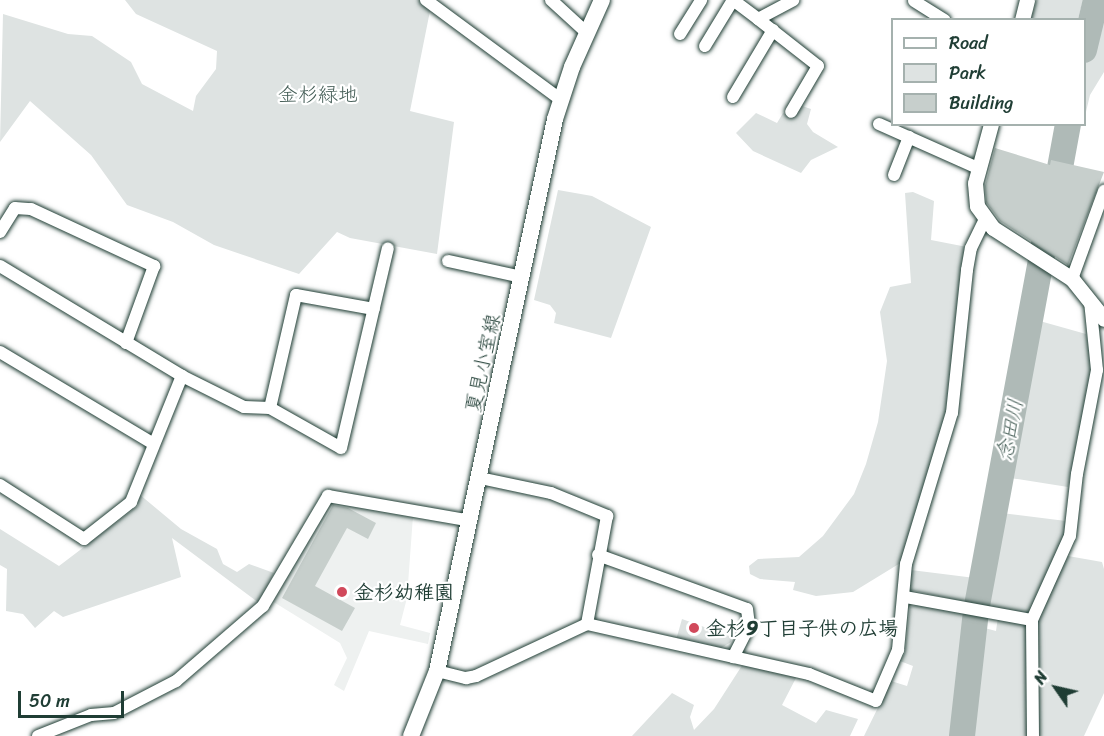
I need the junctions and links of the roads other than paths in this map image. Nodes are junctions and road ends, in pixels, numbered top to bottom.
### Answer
1 (426, 0) edge
2 (551, 0) edge
3 (602, 0) edge
4 (701, 0) edge
5 (733, 0) edge
6 (793, 0) edge
7 (914, 1) edge
8 (1025, 1) edge
9 (942, 18) edge
10 (1022, 18) edge
11 (758, 19) junction
12 (774, 30) junction
13 (587, 33) junction
14 (680, 34) dead end
15 (705, 46) dead end
16 (733, 97) dead end
17 (561, 100) junction
18 (791, 112) dead end
19 (879, 124) dead end
20 (990, 126) edge
21 (909, 137) junction
22 (978, 168) junction
23 (894, 175) dead end
24 (1104, 191) edge
25 (989, 224) junction
26 (0, 232) edge
27 (388, 248) dead end
28 (448, 261) dead end
29 (0, 266) edge
30 (1068, 275) junction
31 (522, 277) junction
32 (1090, 301) junction
33 (374, 309) junction
34 (1104, 319) edge
35 (126, 343) junction
36 (0, 352) edge
37 (182, 376) junction
38 (270, 408) junction
39 (154, 444) junction
40 (480, 478) junction
41 (0, 485) edge
42 (471, 520) junction
43 (598, 555) junction
44 (905, 597) junction
45 (1032, 620) junction
46 (587, 624) junction
47 (733, 657) junction
48 (437, 671) junction
49 (38, 736) edge
50 (411, 736) edge
51 (1033, 736) edge

1 - 17 street
2 - 13 street
3 - 13 main road, 夏見小室線
4 - 14 street
5 - 11 street
5 - 15 street
6 - 11 street
7 - 9 street
8 - 10 street
11 - 12 street
12 - 16 street
12 - 18 street
13 - 17 main road, 夏見小室線
17 - 31 main road, 夏見小室線
19 - 21 street
20 - 22 street
21 - 22 street
21 - 23 street
22 - 25 street
24 - 30 street
25 - 30 street
25 - 44 street
26 - 35 street
27 - 33 street
28 - 31 street
29 - 35 street
30 - 32 street
31 - 40 main road, 夏見小室線
32 - 34 street
32 - 45 street
33 - 38 street
33 - 38 street
35 - 37 street
36 - 39 street
37 - 38 street
37 - 39 street
39 - 41 street
40 - 42 main road, 夏見小室線
40 - 43 street
42 - 48 main road, 夏見小室線
42 - 49 street
43 - 46 street
43 - 47 street
44 - 45 street
44 - 47 street
45 - 51 street
46 - 47 street
46 - 48 street
48 - 50 main road, 夏見小室線

